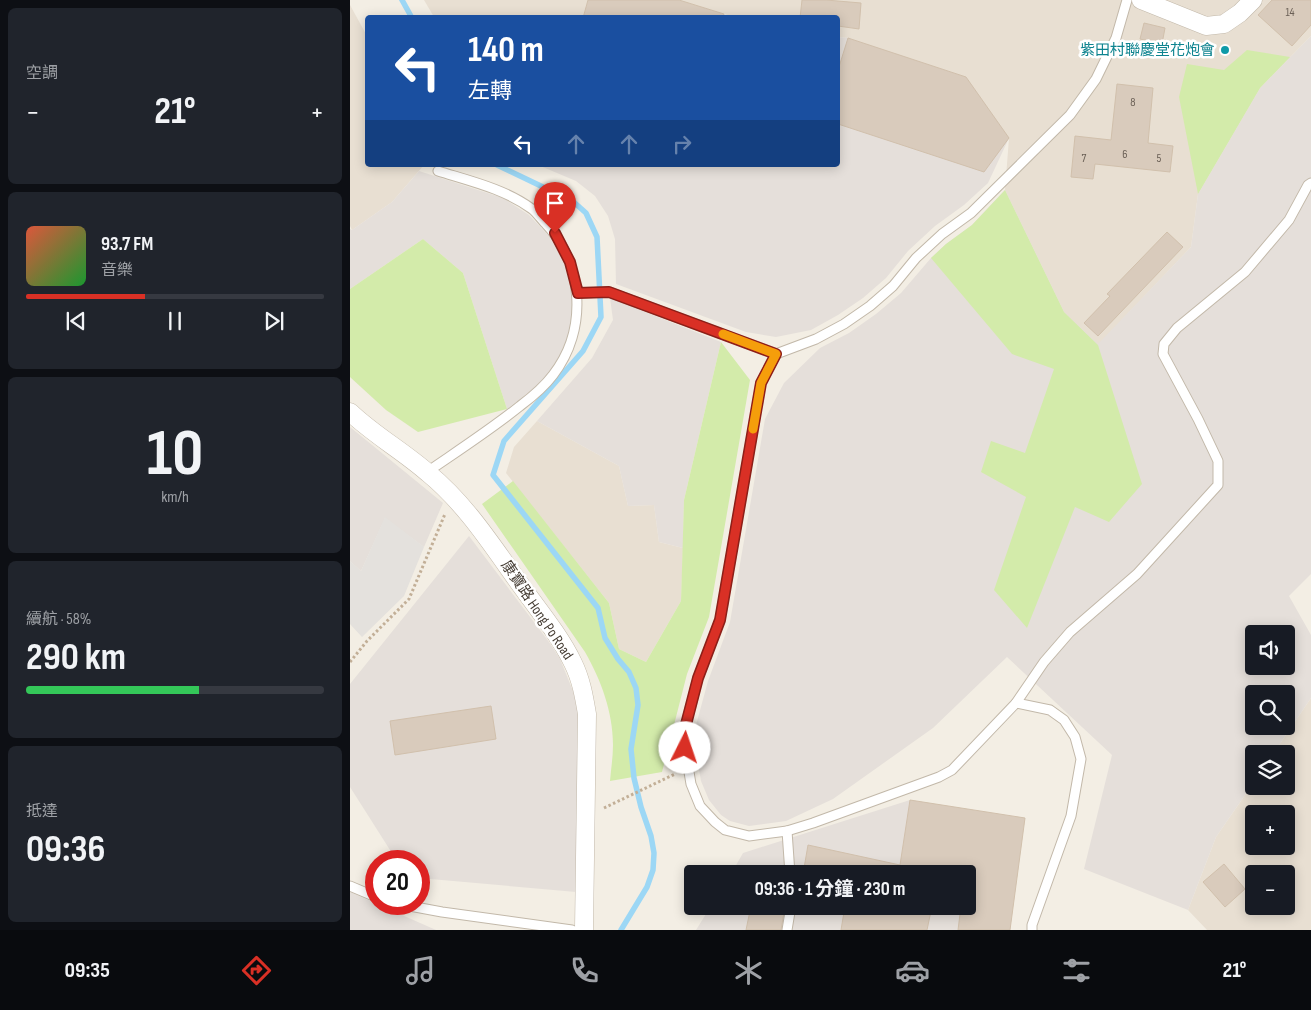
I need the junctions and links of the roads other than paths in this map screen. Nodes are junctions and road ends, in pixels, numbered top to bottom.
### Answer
1 (1127, 0) edge
2 (1141, 0) edge
3 (1253, 0) edge
4 (438, 171) dead end
5 (1311, 183) edge
6 (578, 293) junction
7 (776, 354) junction
8 (350, 412) edge
9 (428, 472) junction
10 (1016, 703) junction
11 (787, 831) junction
12 (789, 865) edge
13 (350, 886) edge
14 (365, 892) edge
15 (430, 910) edge
16 (790, 915) edge
17 (572, 930) edge
18 (584, 930) edge
19 (787, 930) edge
20 (1032, 930) edge

1 - 7 lane
2 - 3 street
4 - 6 lane
5 - 10 lane
6 - 7 lane
6 - 9 lane
7 - 11 lane
8 - 9 street, 康寶路 Hong Po Road
9 - 18 street, 康寶路 Hong Po Road
10 - 11 lane
10 - 20 lane
11 - 12 lane
13 - 14 lane
15 - 17 lane
16 - 19 lane

